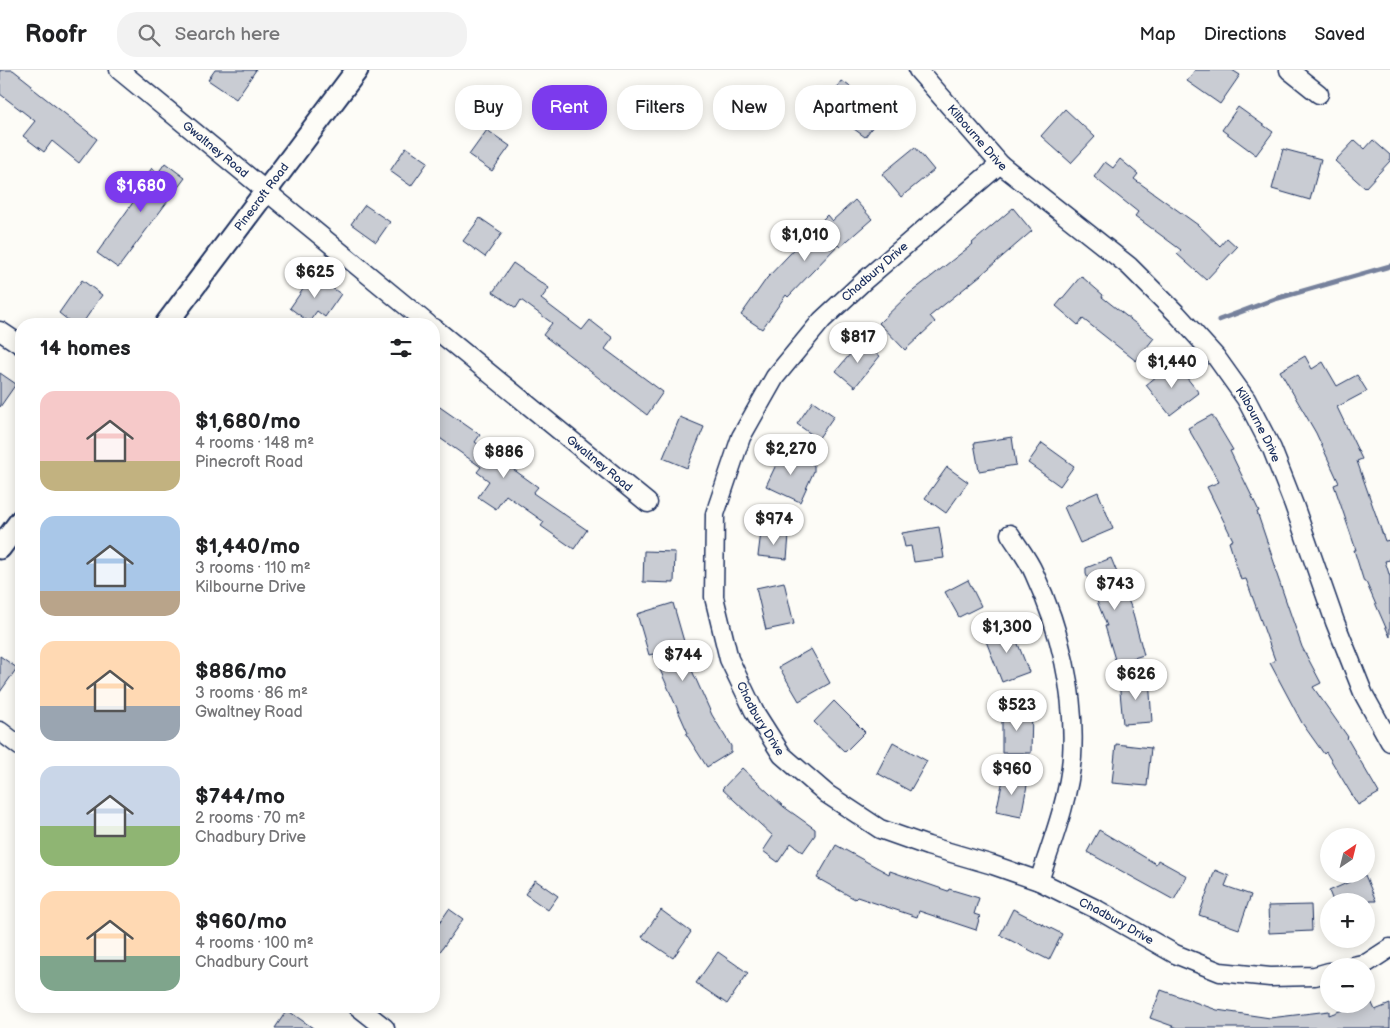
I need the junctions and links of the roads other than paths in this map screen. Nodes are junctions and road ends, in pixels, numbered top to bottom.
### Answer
1 (119, 70) edge
2 (357, 70) edge
3 (918, 70) edge
4 (1289, 70) edge
5 (1319, 94) dead end
6 (1000, 164) junction
7 (265, 191) junction
8 (170, 318) edge
9 (421, 318) edge
10 (0, 331) edge
11 (440, 333) edge
12 (15, 341) edge
13 (648, 503) dead end
14 (15, 528) edge
15 (1010, 534) dead end
16 (0, 548) edge
17 (0, 731) edge
18 (15, 742) edge
19 (1390, 742) edge
20 (1040, 881) junction
21 (1390, 948) edge
22 (1375, 958) edge
23 (1320, 975) edge
24 (366, 1013) edge
25 (385, 1028) edge

1 - 7 street, Gwaltney Road
2 - 7 street, Pinecroft Road
3 - 6 street, Kilbourne Drive
4 - 5 street
6 - 19 street, Kilbourne Drive
6 - 20 street, Chadbury Drive
7 - 8 street, Pinecroft Road
7 - 9 street, Gwaltney Road
10 - 12 street
11 - 13 street, Gwaltney Road
14 - 16 street
15 - 20 street
17 - 18 street
20 - 23 street, Chadbury Drive
21 - 22 street
24 - 25 street

